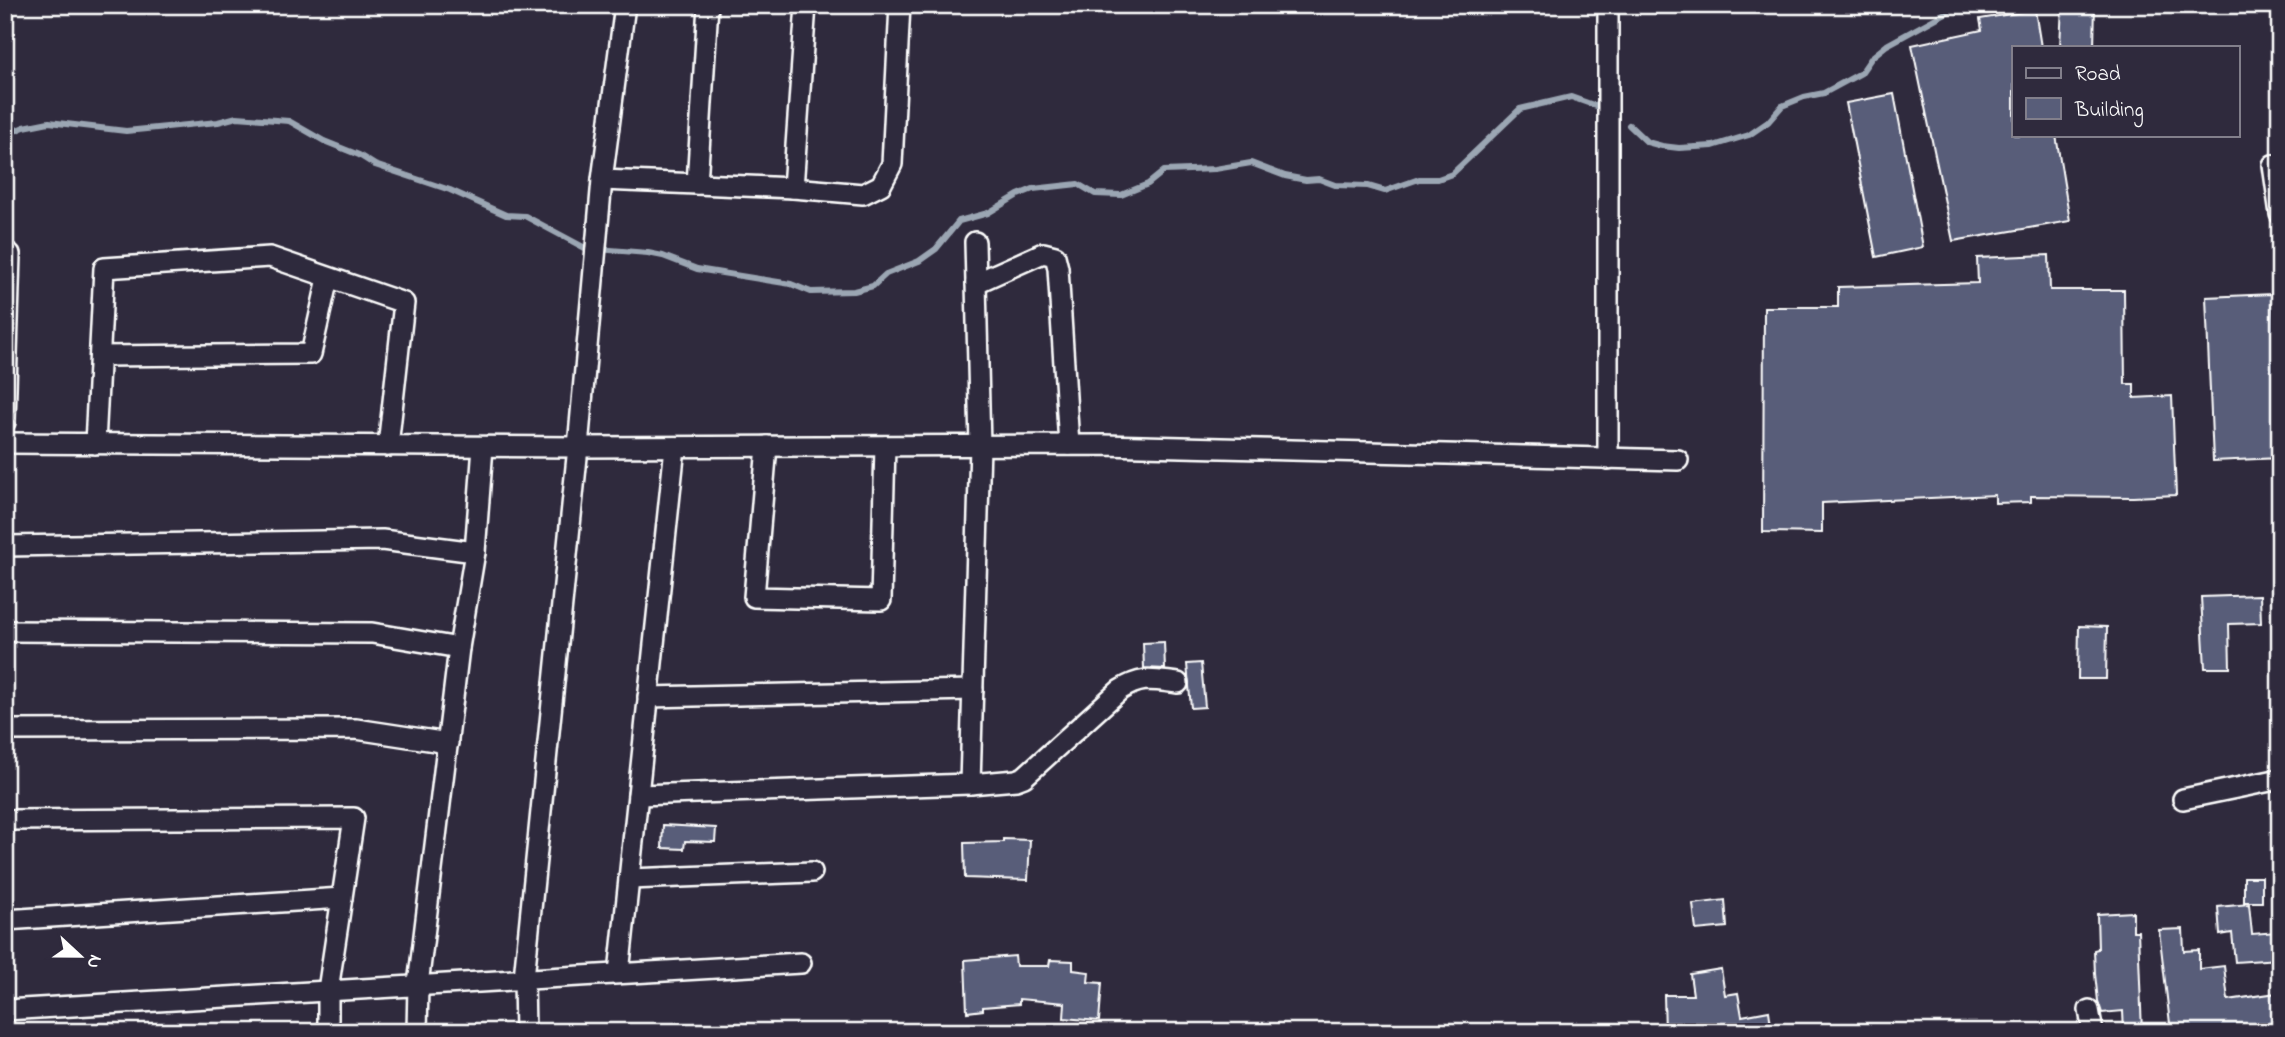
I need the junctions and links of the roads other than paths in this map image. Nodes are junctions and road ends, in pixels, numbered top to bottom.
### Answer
1 (625, 5) edge
2 (708, 5) edge
3 (806, 5) edge
4 (900, 5) edge
5 (1608, 5) edge
6 (2273, 165) dead end
7 (601, 180) junction
8 (697, 184) junction
9 (793, 187) junction
10 (2280, 214) edge
11 (975, 242) dead end
12 (10, 254) dead end
13 (328, 278) junction
14 (976, 283) junction
15 (100, 356) junction
16 (5, 422) edge
17 (5, 443) edge
18 (95, 444) junction
19 (1069, 445) junction
20 (388, 446) junction
21 (767, 446) junction
22 (885, 446) junction
23 (981, 446) junction
24 (483, 447) junction
25 (578, 447) junction
26 (675, 447) junction
27 (1608, 459) junction
28 (1678, 460) dead end
29 (5, 546) edge
30 (475, 552) junction
31 (5, 631) edge
32 (459, 648) junction
33 (1178, 683) dead end
34 (973, 690) junction
35 (648, 697) junction
36 (5, 730) edge
37 (447, 743) junction
38 (2280, 779) edge
39 (970, 784) junction
40 (638, 795) junction
41 (2183, 799) dead end
42 (5, 820) edge
43 (812, 872) dead end
44 (629, 879) junction
45 (342, 898) junction
46 (5, 920) edge
47 (801, 963) dead end
48 (619, 973) junction
49 (524, 978) junction
50 (418, 985) junction
51 (328, 990) junction
52 (5, 1010) edge
53 (2089, 1010) dead end
54 (328, 1032) edge
55 (417, 1032) edge
56 (525, 1032) edge
57 (2093, 1032) edge

1 - 7 street
2 - 8 street
3 - 9 street
4 - 9 street
5 - 27 street
6 - 10 street
7 - 8 street
7 - 25 street
8 - 9 street
11 - 14 street
12 - 16 street
13 - 15 street
13 - 15 street
13 - 20 street
14 - 19 street
14 - 23 street
15 - 18 street
17 - 18 street
18 - 20 street
19 - 23 street
19 - 27 street
20 - 24 street
21 - 22 street
21 - 22 street
21 - 26 street
22 - 23 street
23 - 34 street
24 - 25 street
24 - 30 street
25 - 26 street
25 - 49 street
26 - 35 street
27 - 28 street
29 - 30 street
30 - 32 street
31 - 32 street
32 - 37 street
33 - 39 street
34 - 35 street
34 - 39 street
35 - 40 street
36 - 37 street
37 - 50 street
38 - 41 street
39 - 40 street
40 - 44 street
42 - 45 street
43 - 44 street
44 - 48 street
45 - 46 street
45 - 51 street
47 - 48 street
48 - 49 street
49 - 50 street
49 - 56 street
50 - 51 street
50 - 55 street
51 - 52 street
51 - 54 street
53 - 57 street

